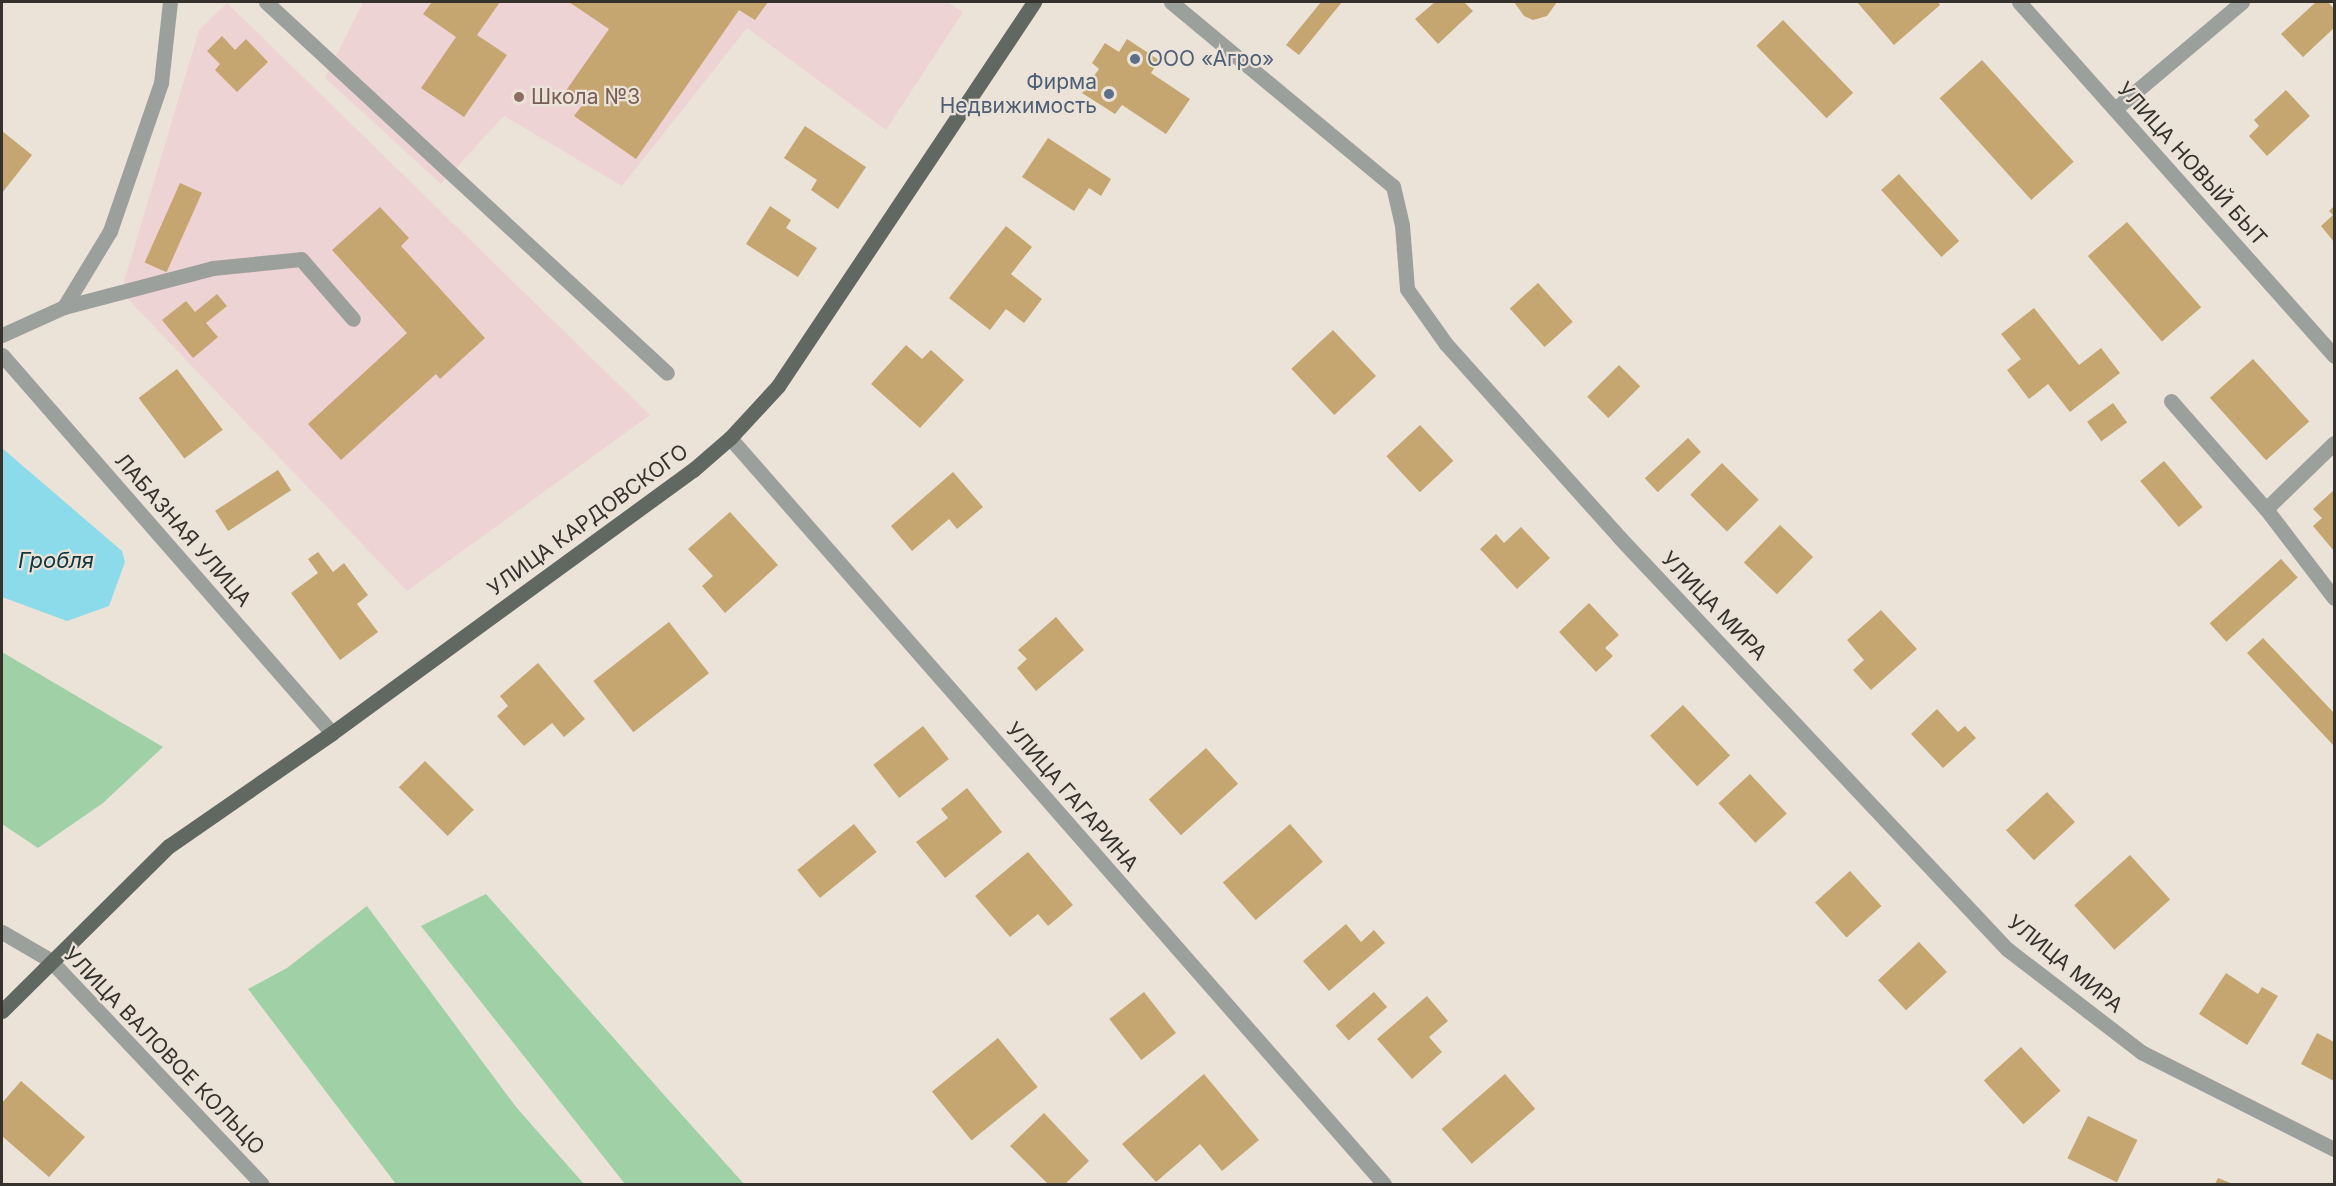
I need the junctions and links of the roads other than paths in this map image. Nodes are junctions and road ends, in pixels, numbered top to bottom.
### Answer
1 (170, 2) edge
2 (266, 2) edge
3 (1034, 2) edge
4 (1171, 2) edge
5 (2019, 2) edge
6 (2242, 2) edge
7 (2115, 109) junction
8 (64, 307) junction
9 (352, 320) dead end
10 (2, 335) edge
11 (2, 355) edge
12 (2334, 356) edge
13 (667, 373) dead end
14 (2171, 401) dead end
15 (730, 438) junction
16 (2334, 443) edge
17 (2266, 509) junction
18 (2334, 598) edge
19 (332, 733) junction
20 (2, 932) edge
21 (50, 960) junction
22 (2, 1011) edge
23 (2334, 1149) edge
24 (262, 1185) edge
25 (1383, 1185) edge

1 - 8 street
2 - 13 street
3 - 15 main road, УЛИЦА КАРДОВСКОГО
4 - 23 street, УЛИЦА МИРА
5 - 7 street, УЛИЦА НОВЫЙ БЫТ
6 - 7 street
7 - 12 street, УЛИЦА НОВЫЙ БЫТ
8 - 9 street
8 - 10 street
11 - 19 street, ЛАБАЗНАЯ УЛИЦА
14 - 17 street
15 - 19 main road, УЛИЦА КАРДОВСКОГО
15 - 25 street, УЛИЦА ГАГАРИНА
16 - 17 street
17 - 18 street
19 - 21 main road, УЛИЦА КАРДОВСКОГО
20 - 21 street, УЛИЦА ВАЛОВОЕ КОЛЬЦО
21 - 22 main road, УЛИЦА КАРДОВСКОГО
21 - 24 street, УЛИЦА ВАЛОВОЕ КОЛЬЦО

